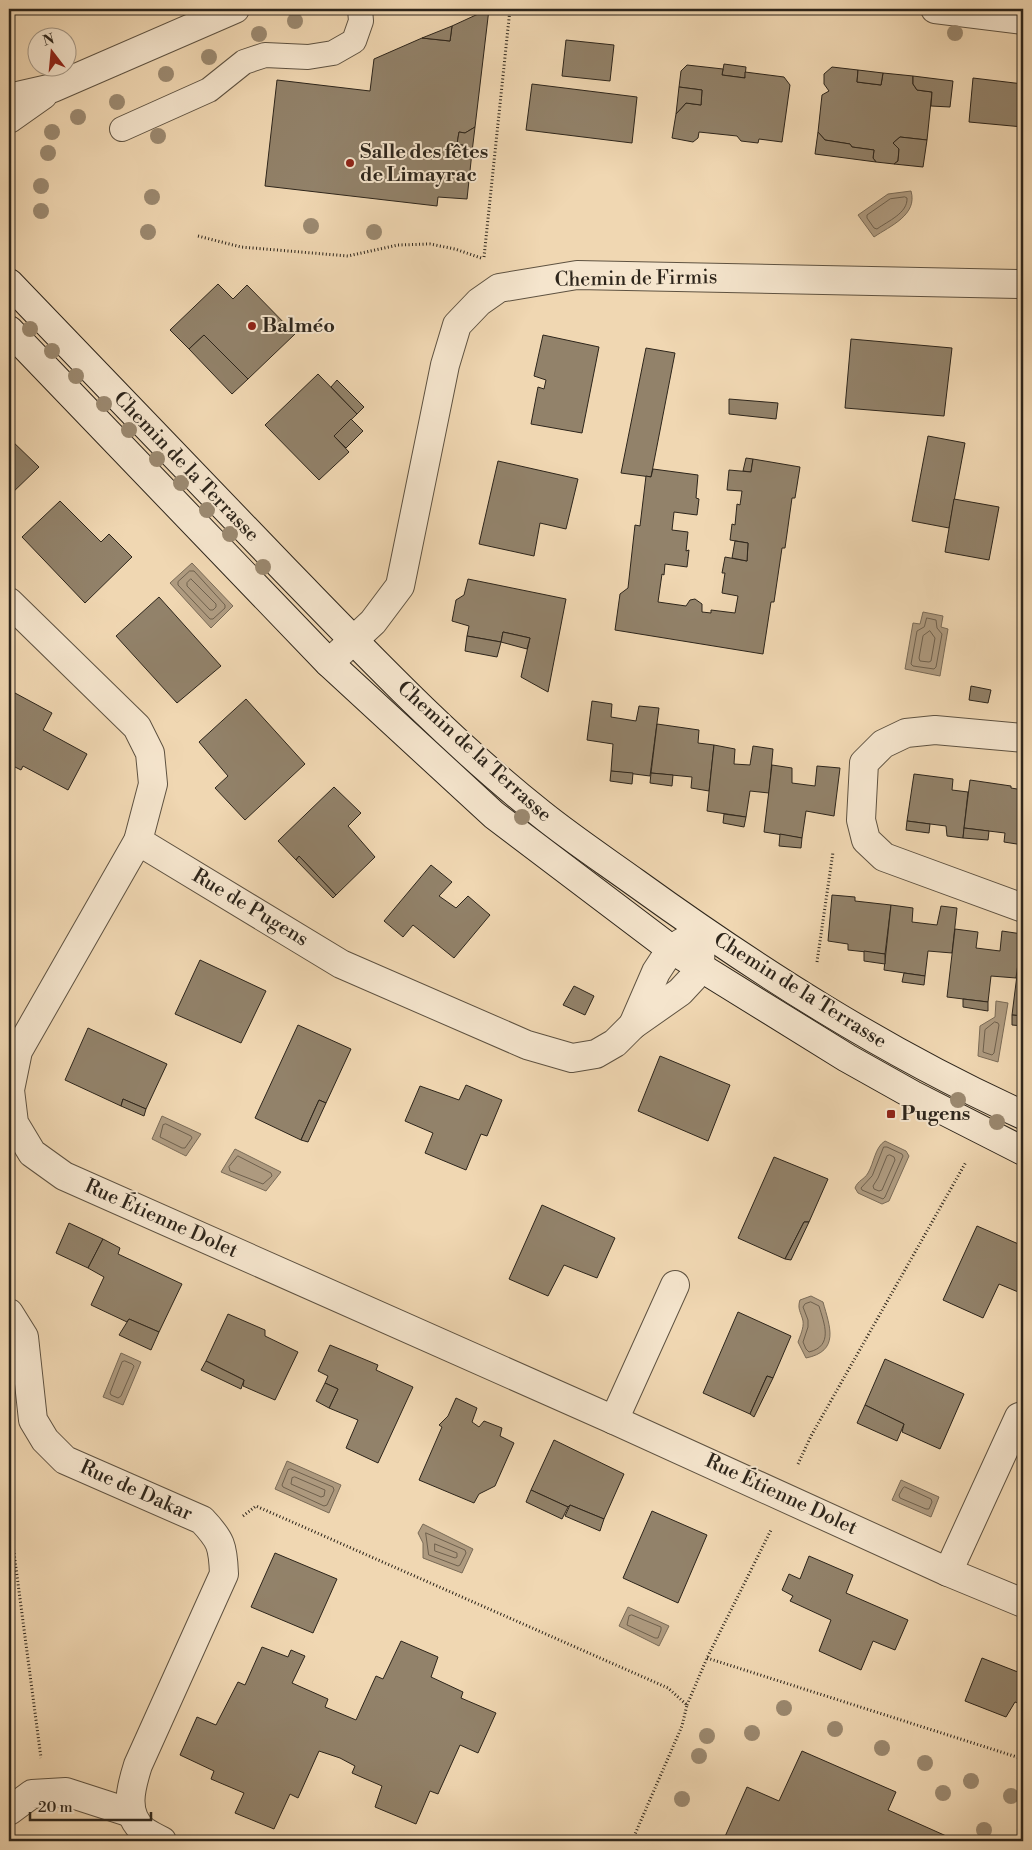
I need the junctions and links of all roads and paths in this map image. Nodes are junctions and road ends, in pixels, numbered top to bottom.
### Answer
1 (235, 9) edge
2 (360, 9) edge
3 (510, 9) edge
4 (935, 9) edge
5 (1023, 20) edge
6 (53, 88) junction
7 (9, 98) edge
8 (9, 119) edge
9 (122, 130) dead end
10 (198, 236) dead end
11 (9, 283) edge
12 (1023, 284) edge
13 (9, 330) edge
14 (9, 602) edge
15 (354, 640) junction
16 (329, 663) junction
17 (1023, 738) edge
18 (866, 840) junction
19 (138, 841) junction
20 (1023, 908) edge
21 (701, 930) junction
22 (671, 949) junction
23 (700, 967) junction
24 (816, 968) dead end
25 (633, 1025) junction
26 (1023, 1114) edge
27 (983, 1132) junction
28 (1023, 1151) edge
29 (675, 1285) dead end
30 (9, 1313) edge
31 (1019, 1417) dead end
32 (614, 1420) junction
33 (811, 1436) dead end
34 (9, 1514) edge
35 (216, 1535) junction
36 (768, 1539) dead end
37 (948, 1572) junction
38 (1023, 1602) edge
39 (707, 1658) junction
40 (687, 1705) junction
41 (1023, 1759) edge
42 (45, 1794) junction
43 (9, 1811) edge
44 (131, 1813) junction
45 (162, 1841) edge
46 (632, 1841) edge

1 - 6 street
2 - 9 lane
3 - 10 path
4 - 5 street
6 - 7 street
6 - 8 street
11 - 15 street, Chemin de la Terrasse
12 - 15 street, Chemin de Firmis
13 - 16 street, Chemin de la Terrasse
14 - 19 street
15 - 16 street, Chemin de Firmis
15 - 21 street, Chemin de la Terrasse
16 - 22 street, Chemin de la Terrasse
17 - 18 street
18 - 20 street
18 - 24 path
19 - 25 street, Rue de Pugens
19 - 32 street, Rue Étienne Dolet
21 - 22 street, Rue de Pugens
21 - 23 street
21 - 26 street, Chemin de la Terrasse
22 - 23 street, Chemin de la Terrasse
22 - 25 street, Rue de Pugens
23 - 25 street, Rue de Pugens
23 - 27 street, Chemin de la Terrasse
27 - 28 street, Chemin de la Terrasse
27 - 33 path
29 - 32 street
30 - 35 street, Rue de Dakar
31 - 37 street
32 - 37 street, Rue Étienne Dolet
34 - 42 path
35 - 40 path
35 - 44 street, Rue de Dakar
36 - 39 path
37 - 38 street, Rue Étienne Dolet
39 - 40 path
39 - 41 path
40 - 46 path
42 - 43 street
42 - 44 street
44 - 45 street

